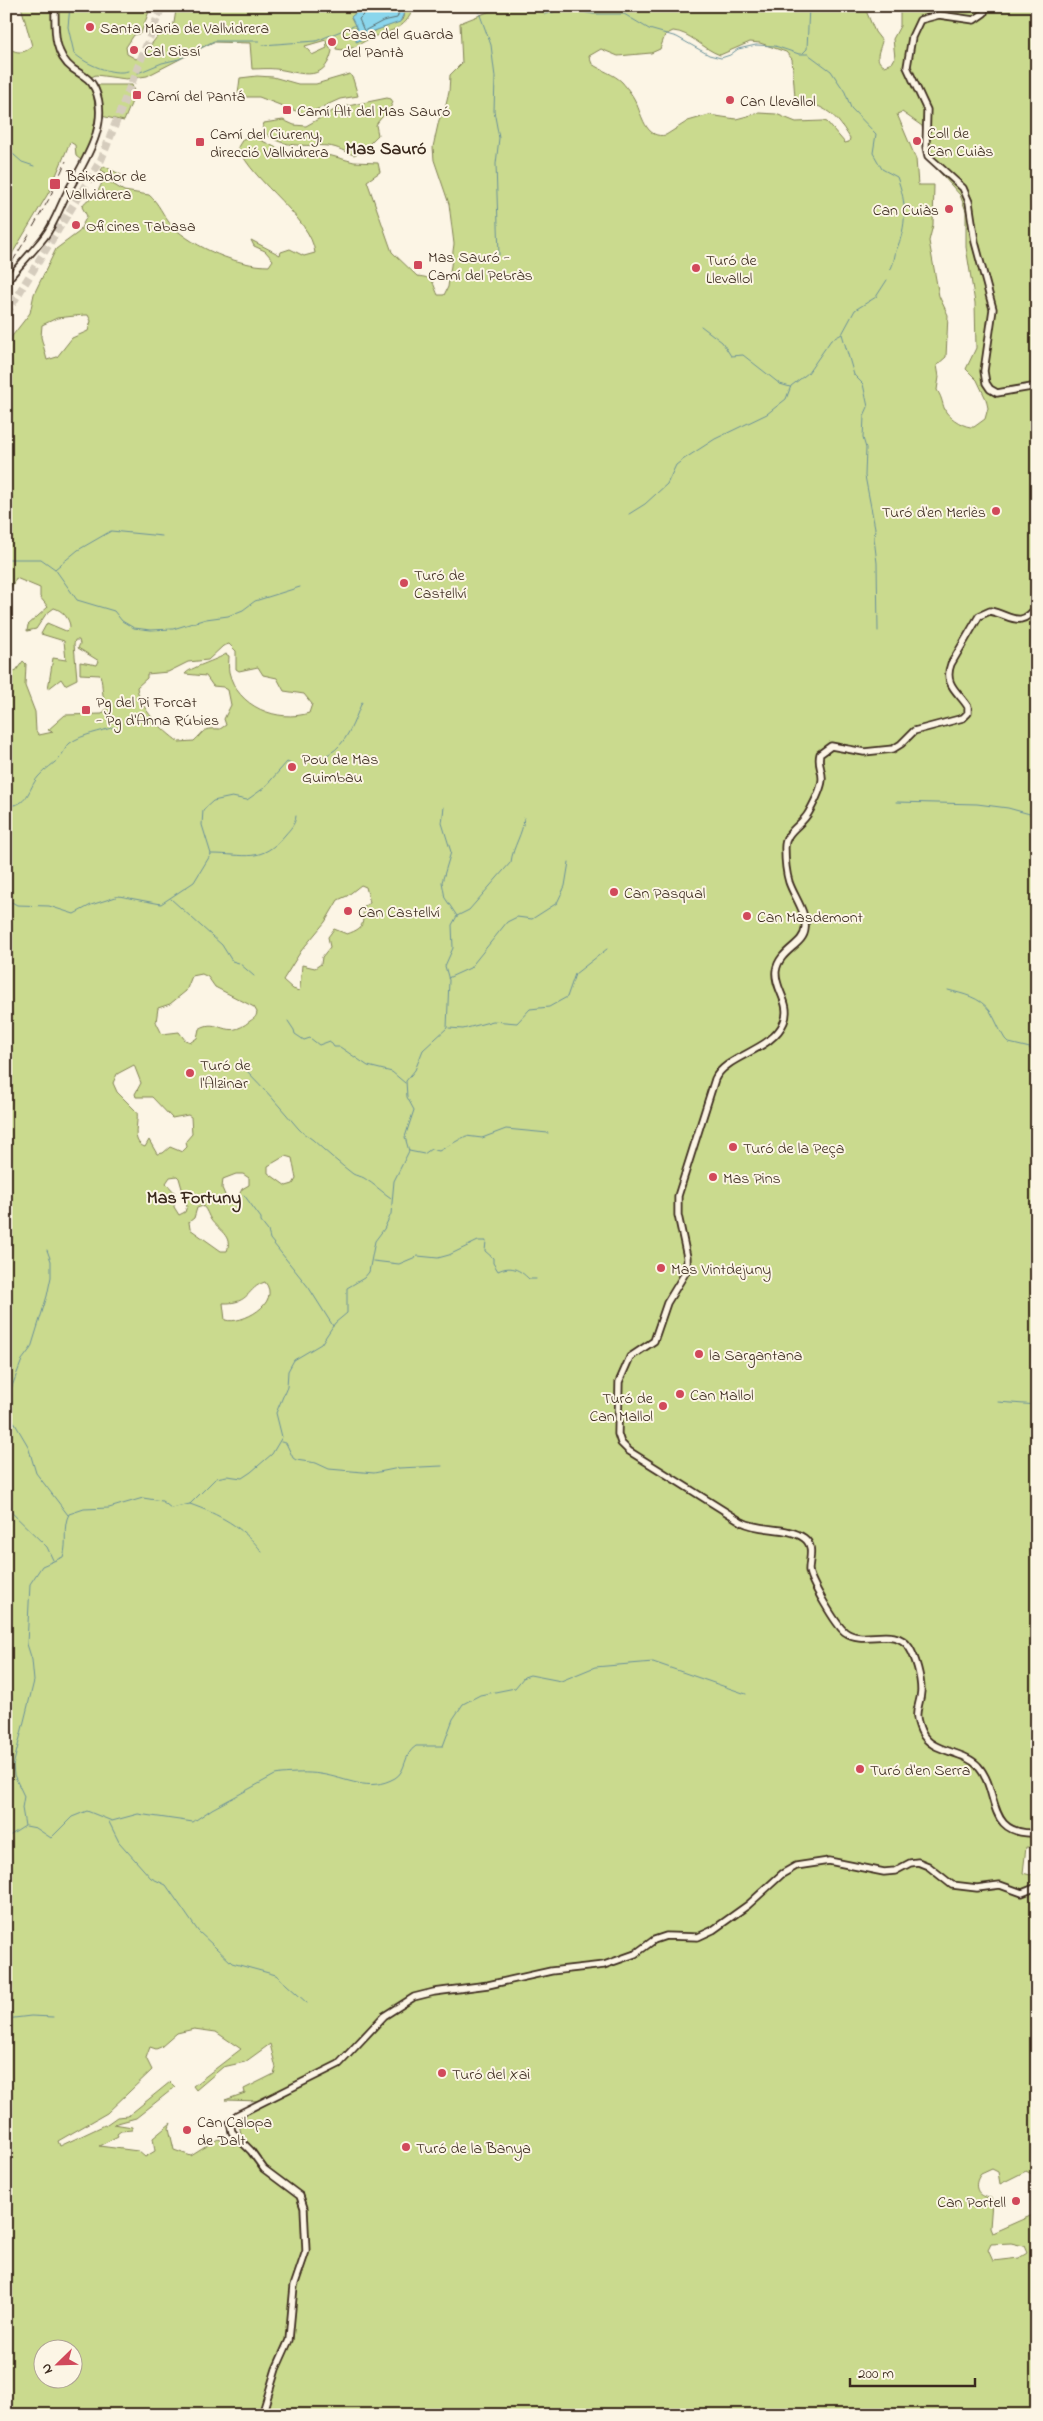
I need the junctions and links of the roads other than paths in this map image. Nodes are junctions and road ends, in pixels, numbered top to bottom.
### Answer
1 (55, 6) edge
2 (985, 6) edge
3 (6, 282) edge
4 (1037, 386) edge
5 (1037, 606) edge
6 (1037, 1832) edge
7 (1037, 1887) edge
8 (262, 2415) edge

1 - 3 main road
2 - 4 main road
5 - 6 main road
7 - 8 main road

